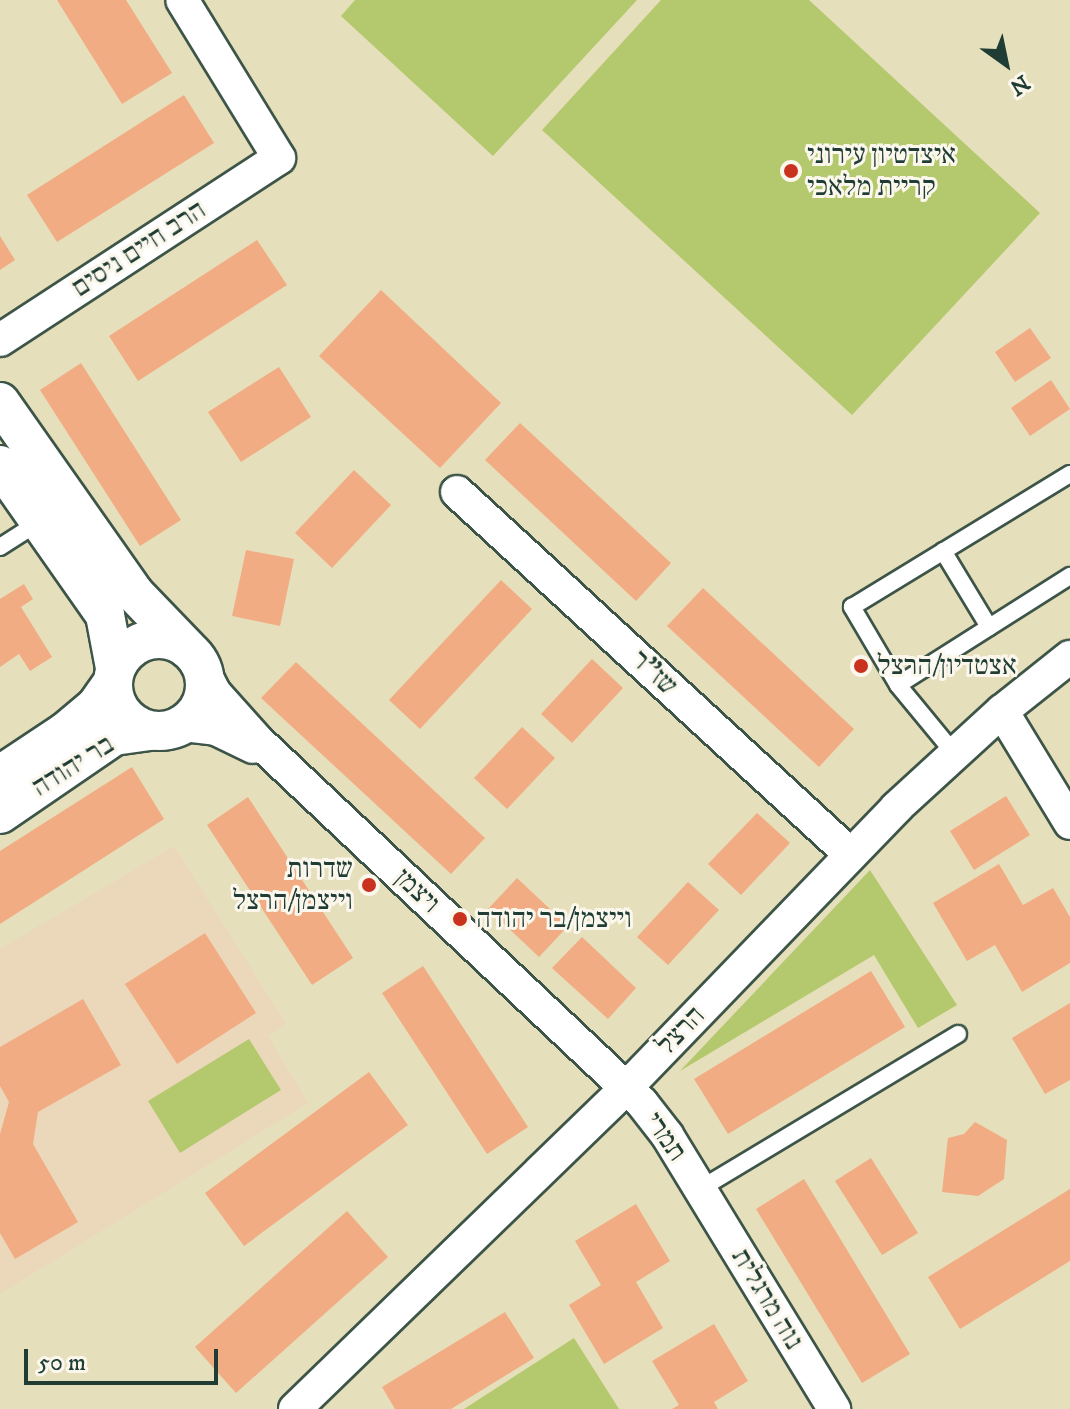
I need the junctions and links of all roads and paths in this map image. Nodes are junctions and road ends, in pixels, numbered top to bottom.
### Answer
1 (182, 0) edge
2 (0, 340) edge
3 (0, 402) edge
4 (0, 465) edge
5 (1070, 474) edge
6 (457, 492) dead end
7 (39, 522) junction
8 (0, 547) edge
9 (943, 551) junction
10 (1070, 576) edge
11 (989, 627) junction
12 (192, 654) junction
13 (1070, 657) edge
14 (114, 676) junction
15 (898, 685) junction
16 (1002, 711) junction
17 (167, 728) junction
18 (954, 753) junction
19 (277, 760) junction
20 (0, 775) edge
21 (0, 814) edge
22 (1070, 823) edge
23 (850, 854) junction
24 (958, 1034) dead end
25 (627, 1087) junction
26 (700, 1189) junction
27 (295, 1409) edge
28 (834, 1409) edge

1 - 2 street, הרב חיים ניסים
3 - 12 street, ויצמן
4 - 7 street
5 - 9 lane
6 - 23 street, שז"ר
7 - 8 lane
7 - 14 street
9 - 11 lane
9 - 15 lane
10 - 11 lane
11 - 15 lane
12 - 14 street
12 - 17 street
12 - 19 street, ויצמן
13 - 16 street, הרצל
14 - 17 street
14 - 20 street, בר יהודה
15 - 18 lane
16 - 18 street, הרצל
16 - 22 street
17 - 19 street, ויצמן
17 - 21 street, בר יהודה
18 - 23 street, הרצל
19 - 25 street, ויצמן
23 - 25 street, הרצל
24 - 26 lane
25 - 26 street, תמרי
25 - 27 street, הרצל
26 - 28 street, נוה מרגלית

